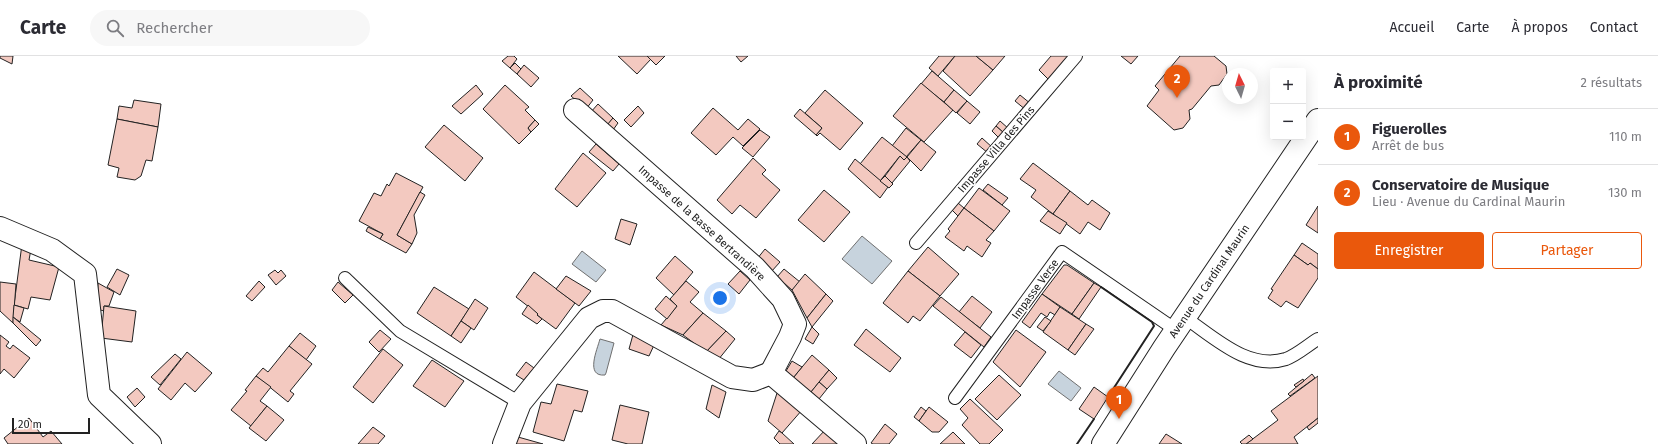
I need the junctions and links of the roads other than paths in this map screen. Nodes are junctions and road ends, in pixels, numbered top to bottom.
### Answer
1 (1076, 56) edge
2 (575, 110) dead end
3 (1318, 120) edge
4 (0, 228) edge
5 (916, 243) dead end
6 (345, 278) dead end
7 (1180, 324) junction
8 (1318, 339) edge
9 (771, 373) junction
10 (955, 398) dead end
11 (520, 403) junction
12 (150, 444) edge
13 (504, 444) edge
14 (855, 444) edge
15 (1103, 444) edge

1 - 5 lane, Impasse Villa des Pins
2 - 9 street, Impasse de la Basse Bertrandière
3 - 7 street, Avenue du Cardinal Maurin
4 - 12 street
6 - 11 lane
7 - 8 lane
7 - 10 lane, Impasse Verse
7 - 15 street, Avenue du Cardinal Maurin
9 - 11 street
9 - 14 street
11 - 13 street

